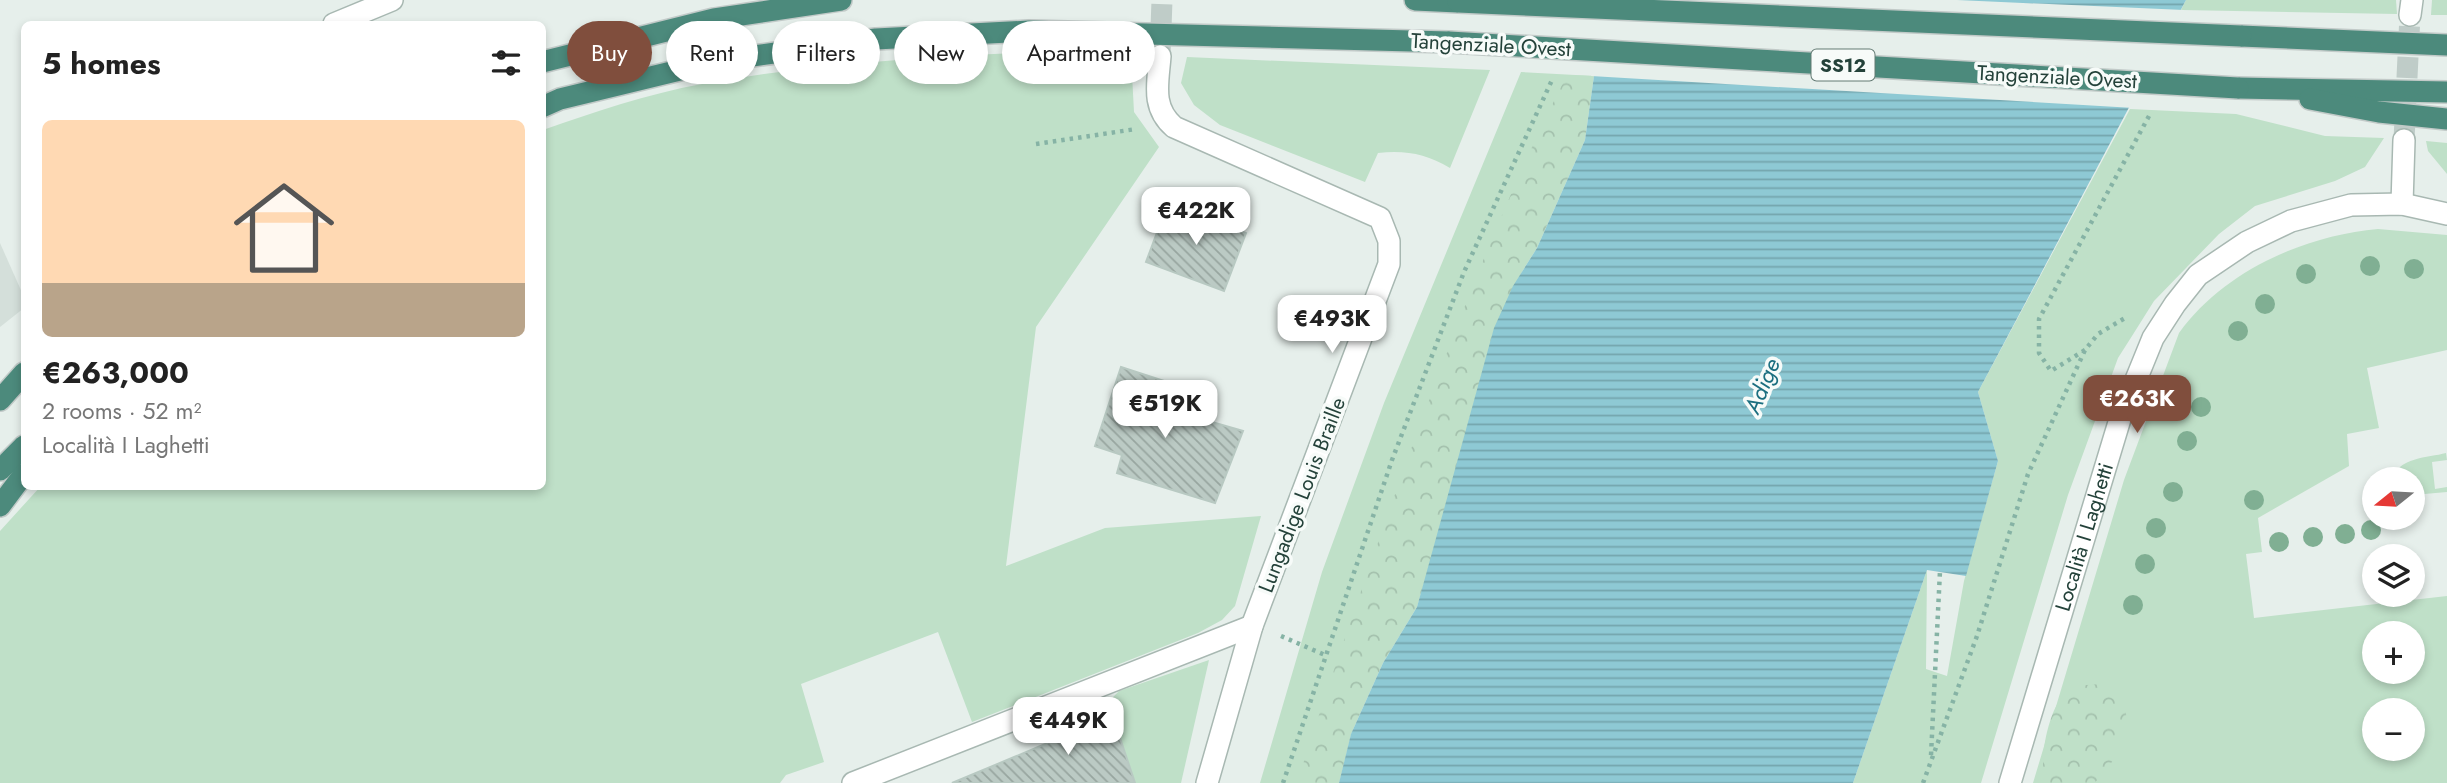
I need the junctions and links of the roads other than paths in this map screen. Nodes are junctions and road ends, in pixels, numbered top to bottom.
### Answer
1 (392, 0) edge
2 (841, 0) edge
3 (1415, 0) edge
4 (341, 21) edge
5 (2447, 44) edge
6 (1160, 56) tunnel mouth
7 (546, 61) edge
8 (2246, 88) junction
9 (2447, 92) edge
10 (546, 105) edge
11 (2447, 119) edge
12 (2404, 140) tunnel mouth
13 (2402, 204) junction
14 (2447, 214) edge
15 (21, 376) edge
16 (0, 400) edge
17 (21, 449) edge
18 (0, 470) edge
19 (21, 478) edge
20 (0, 506) edge
21 (1252, 626) junction
22 (853, 783) edge
23 (1207, 783) edge
24 (2010, 783) edge

1 - 4 street
2 - 7 highway
3 - 5 highway, Tangenziale Ovest / SS12, bridge
6 - 21 street, Lungadige Louis Braille
8 - 9 highway, Tangenziale Ovest / SS12
8 - 10 highway, Tangenziale Ovest / SS12, bridge
8 - 11 highway
12 - 13 street
13 - 14 street, Località I Laghetti
13 - 24 street, Località I Laghetti
15 - 16 highway
17 - 18 highway
19 - 20 highway
21 - 22 street
21 - 23 street, Lungadige Louis Braille

